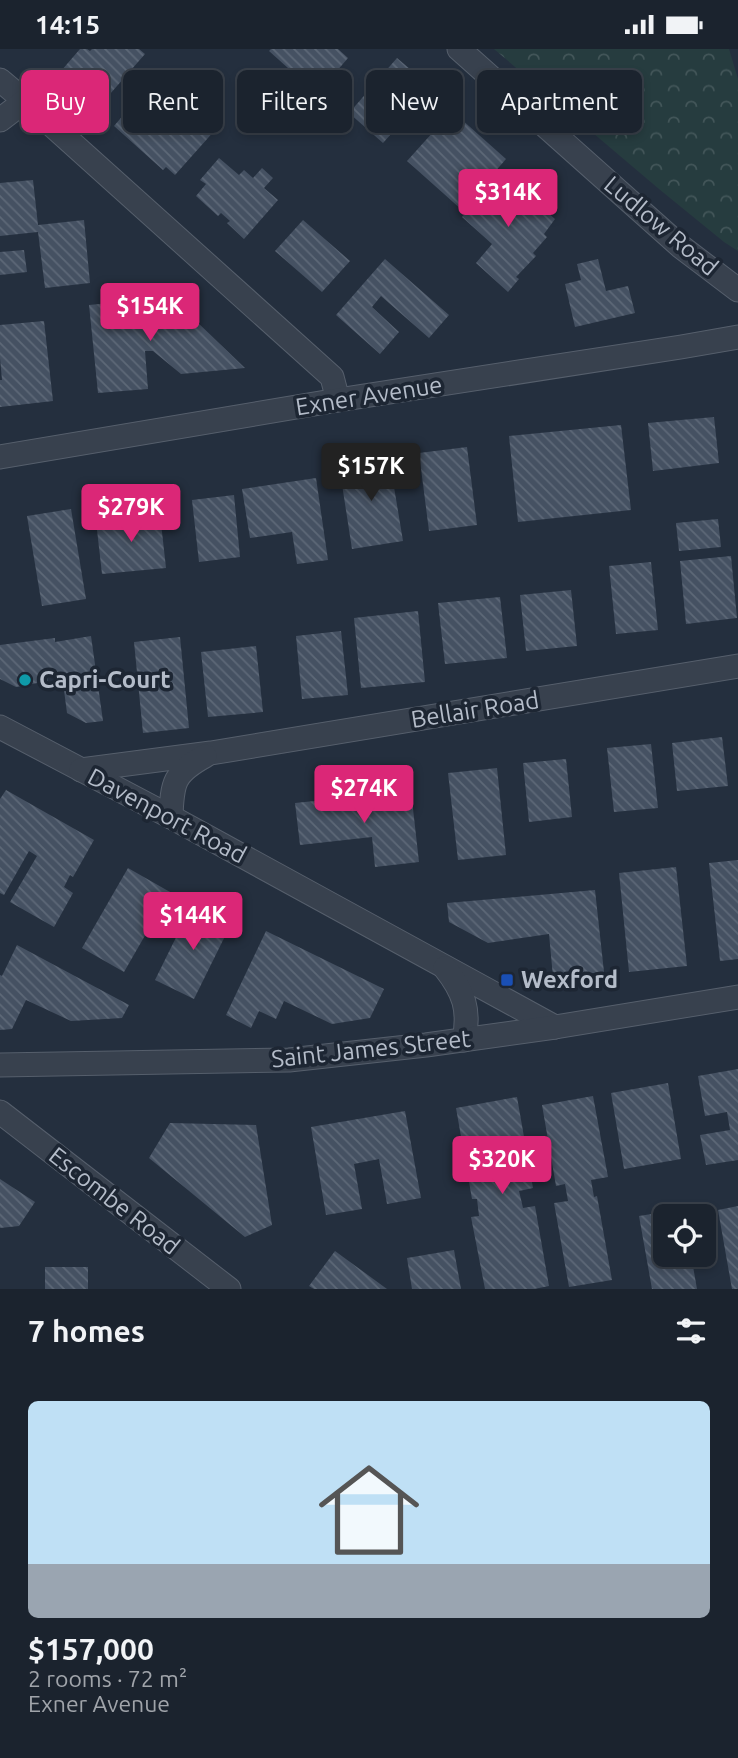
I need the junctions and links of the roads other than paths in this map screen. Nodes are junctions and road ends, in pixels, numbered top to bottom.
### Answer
1 (459, 49) edge
2 (0, 80) edge
3 (21, 98) edge
4 (21, 104) edge
5 (0, 120) edge
6 (60, 133) edge
7 (738, 290) edge
8 (738, 337) edge
9 (338, 400) junction
10 (0, 457) edge
11 (738, 666) edge
12 (0, 727) edge
13 (211, 753) junction
14 (81, 770) junction
15 (171, 817) junction
16 (443, 966) junction
17 (738, 997) edge
18 (555, 1027) junction
19 (464, 1040) junction
20 (0, 1065) edge
21 (0, 1112) edge
22 (229, 1289) edge

1 - 7 street, Ludlow Road
2 - 3 street
4 - 5 street
6 - 9 street
8 - 9 street, Exner Avenue
9 - 10 street, Exner Avenue
11 - 13 street, Bellair Road
12 - 14 street, Davenport Road
13 - 14 street, Bellair Road
13 - 15 street, Bellair Road
14 - 15 street, Davenport Road
15 - 16 street, Davenport Road
16 - 18 street, Davenport Road
16 - 19 street, Davenport Road
17 - 18 street, Saint James Street
18 - 19 street, Saint James Street
19 - 20 street, Saint James Street
21 - 22 street, Escombe Road

